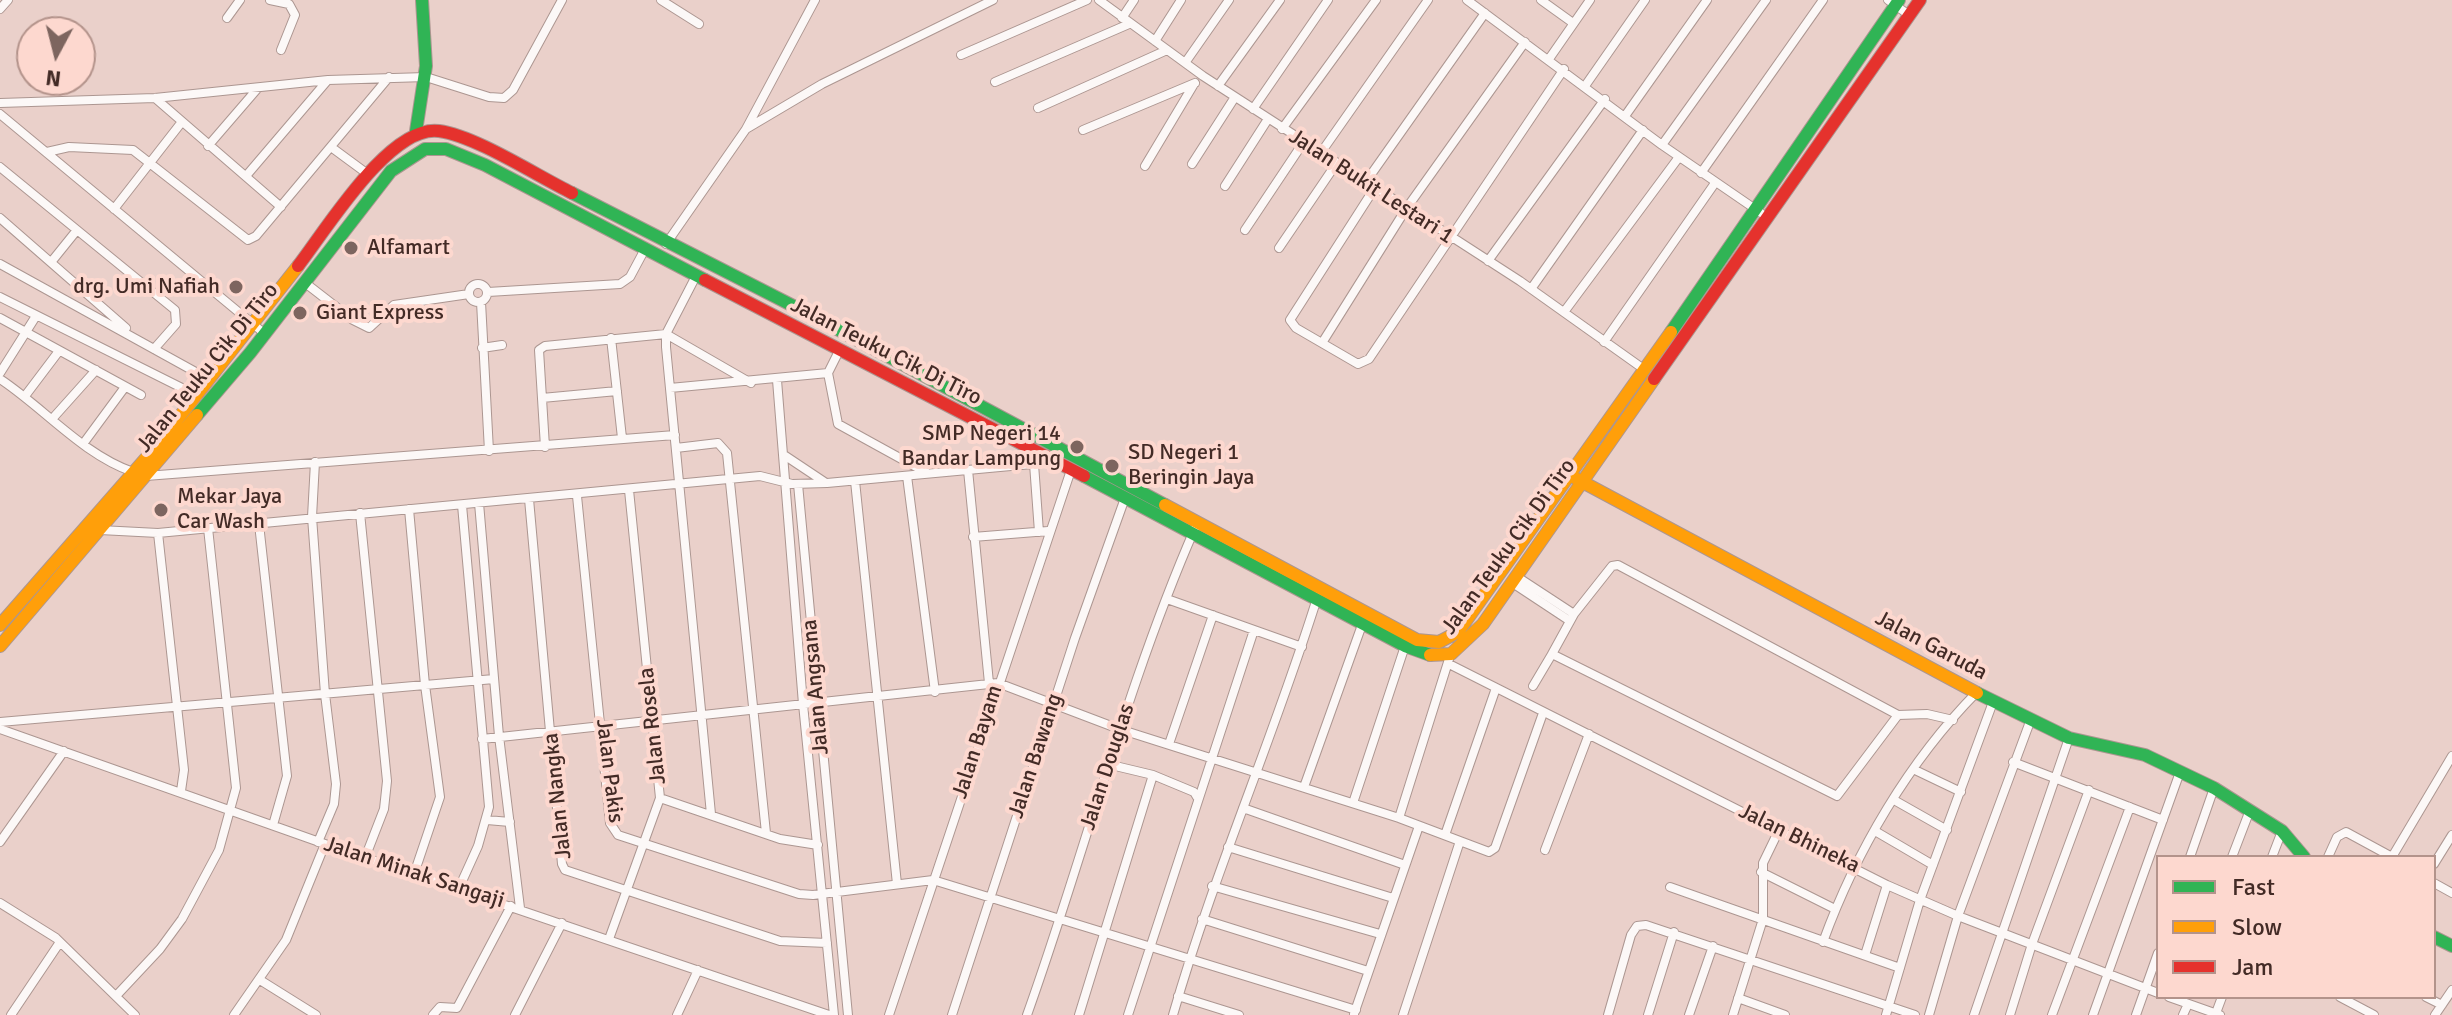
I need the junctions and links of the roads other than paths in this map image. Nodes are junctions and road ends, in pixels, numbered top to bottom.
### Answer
1 (8, 0) edge
2 (240, 0) edge
3 (270, 0) edge
4 (422, 0) edge
5 (562, 0) edge
6 (815, 0) edge
7 (993, 0) edge
8 (1087, 0) edge
9 (1099, 0) edge
10 (1134, 0) edge
11 (1181, 0) edge
12 (1229, 0) edge
13 (1280, 0) edge
14 (1328, 0) edge
15 (1376, 0) edge
16 (1428, 0) edge
17 (1467, 0) edge
18 (1541, 0) edge
19 (1590, 0) edge
20 (1645, 0) edge
21 (1707, 0) edge
22 (1766, 0) edge
23 (1823, 0) edge
24 (1920, 0) edge
25 (663, 1) edge
26 (1894, 2) edge
27 (0, 9) edge
28 (1485, 13) junction
29 (1909, 15) junction
30 (227, 18) dead end
31 (1126, 21) junction
32 (1573, 23) junction
33 (699, 24) dead end
34 (1155, 41) junction
35 (1525, 42) junction
36 (281, 50) dead end
37 (1167, 50) junction
38 (961, 55) dead end
39 (1549, 59) junction
40 (1185, 63) junction
41 (1564, 69) junction
42 (1203, 76) junction
43 (389, 77) junction
44 (426, 77) junction
45 (328, 80) junction
46 (995, 82) dead end
47 (1195, 83) junction
48 (1218, 86) junction
49 (1585, 86) junction
50 (258, 88) junction
51 (1235, 97) junction
52 (155, 98) junction
53 (1605, 99) junction
54 (0, 103) edge
55 (424, 106) junction
56 (1038, 108) dead end
57 (1253, 109) junction
58 (0, 114) edge
59 (1625, 116) junction
60 (1268, 119) junction
61 (181, 123) junction
62 (435, 129) junction
63 (746, 129) junction
64 (1282, 129) junction
65 (1083, 130) dead end
66 (1643, 130) junction
67 (416, 131) junction
68 (1303, 143) junction
69 (1662, 145) junction
70 (208, 146) junction
71 (331, 147) junction
72 (47, 152) junction
73 (1320, 154) junction
74 (1679, 157) junction
75 (149, 164) junction
76 (1192, 164) dead end
77 (1336, 164) junction
78 (1145, 166) dead end
79 (0, 167) edge
80 (1701, 173) junction
81 (369, 175) junction
82 (246, 176) junction
83 (1365, 183) junction
84 (1715, 183) junction
85 (1225, 186) dead end
86 (1374, 189) junction
87 (572, 194) junction
88 (281, 207) junction
89 (566, 208) junction
90 (114, 209) junction
91 (1406, 209) junction
92 (605, 212) junction
93 (1763, 214) junction
94 (0, 218) edge
95 (599, 225) junction
96 (329, 227) junction
97 (77, 230) junction
98 (1245, 230) dead end
99 (341, 235) junction
100 (1448, 237) junction
101 (666, 244) junction
102 (1279, 248) dead end
103 (645, 249) junction
104 (52, 261) junction
105 (1488, 261) junction
106 (0, 264) edge
107 (694, 278) junction
108 (304, 282) junction
109 (1531, 289) junction
110 (488, 292) junction
111 (469, 294) junction
112 (0, 297) edge
113 (481, 302) junction
114 (1564, 312) junction
115 (36, 316) junction
116 (0, 318) edge
117 (251, 324) junction
118 (26, 331) junction
119 (265, 334) junction
120 (666, 334) junction
121 (135, 337) junction
122 (611, 338) junction
123 (1604, 342) junction
124 (1322, 343) junction
125 (502, 345) dead end
126 (482, 348) junction
127 (154, 349) junction
128 (59, 351) junction
129 (838, 353) junction
130 (886, 358) junction
131 (3, 361) edge
132 (96, 370) junction
133 (1645, 370) junction
134 (0, 373) edge
135 (828, 373) junction
136 (882, 374) junction
137 (0, 379) edge
138 (210, 380) junction
139 (777, 380) junction
140 (751, 383) junction
141 (125, 387) junction
142 (670, 388) junction
143 (617, 391) junction
144 (141, 395) dead end
145 (25, 396) junction
146 (198, 396) junction
147 (542, 398) junction
148 (53, 418) junction
149 (675, 435) junction
150 (1037, 437) junction
151 (622, 438) junction
152 (83, 444) junction
153 (545, 447) junction
154 (676, 448) junction
155 (1030, 449) junction
156 (489, 451) junction
157 (784, 455) junction
158 (315, 462) junction
159 (1054, 462) junction
160 (1034, 464) junction
161 (968, 470) junction
162 (1071, 470) junction
163 (139, 474) junction
164 (928, 474) junction
165 (907, 476) junction
166 (1575, 478) junction
167 (730, 479) junction
168 (855, 481) junction
169 (785, 482) junction
170 (827, 483) junction
171 (798, 484) junction
172 (680, 485) junction
173 (629, 490) junction
174 (577, 496) junction
175 (1125, 498) junction
176 (529, 499) junction
177 (479, 503) junction
178 (462, 505) junction
179 (409, 509) junction
180 (360, 513) junction
181 (312, 517) junction
182 (259, 524) junction
183 (1196, 527) junction
184 (208, 528) junction
185 (100, 530) junction
186 (1044, 532) junction
187 (158, 533) junction
188 (973, 537) junction
189 (1514, 579) junction
190 (1319, 592) junction
191 (1167, 599) junction
192 (1213, 615) junction
193 (1572, 618) junction
194 (1363, 622) junction
195 (0, 625) edge
196 (1254, 630) junction
197 (0, 646) edge
198 (1405, 646) junction
199 (1302, 647) junction
200 (1552, 654) junction
201 (1449, 660) junction
202 (494, 679) junction
203 (476, 680) junction
204 (994, 683) junction
205 (425, 685) junction
206 (1533, 686) dead end
207 (1496, 688) junction
208 (376, 690) junction
209 (935, 692) junction
210 (1977, 692) junction
211 (325, 694) junction
212 (879, 698) junction
213 (276, 699) junction
214 (1993, 702) junction
215 (226, 703) junction
216 (818, 703) junction
217 (803, 704) junction
218 (1053, 705) junction
219 (175, 708) junction
220 (751, 709) junction
221 (1543, 713) junction
222 (1898, 715) junction
223 (701, 716) junction
224 (2031, 719) junction
225 (653, 720) junction
226 (1953, 720) junction
227 (602, 725) junction
228 (1, 729) edge
229 (1119, 729) junction
230 (551, 731) junction
231 (1589, 734) junction
232 (499, 736) junction
233 (2069, 738) junction
234 (482, 739) junction
235 (1169, 744) junction
236 (64, 751) junction
237 (2452, 756) edge
238 (1212, 758) junction
239 (2013, 762) junction
240 (1107, 764) junction
241 (1915, 770) junction
242 (2180, 772) junction
243 (1258, 773) junction
244 (1153, 775) junction
245 (2056, 778) junction
246 (506, 780) junction
247 (487, 782) junction
248 (1304, 787) junction
249 (2214, 788) junction
250 (2089, 790) junction
251 (181, 791) junction
252 (1961, 792) junction
253 (1197, 797) junction
254 (660, 798) junction
255 (1894, 800) junction
256 (1353, 803) junction
257 (2130, 807) junction
258 (1243, 808) junction
259 (231, 809) junction
260 (2250, 810) junction
261 (711, 814) junction
262 (1399, 818) junction
263 (487, 820) junction
264 (2163, 820) junction
265 (510, 822) junction
266 (273, 825) junction
267 (1419, 826) junction
268 (1779, 830) junction
269 (1947, 830) junction
270 (1875, 831) junction
271 (2282, 831) junction
272 (766, 833) junction
273 (1445, 835) junction
274 (2452, 835) edge
275 (1460, 841) junction
276 (0, 842) edge
277 (644, 842) junction
278 (321, 843) junction
279 (818, 845) junction
280 (1228, 847) junction
281 (1545, 850) dead end
282 (2191, 855) edge
283 (2233, 855) edge
284 (2273, 855) edge
285 (2302, 855) edge
286 (2329, 855) edge
287 (2388, 855) edge
288 (2393, 855) edge
289 (365, 858) junction
290 (2436, 861) edge
291 (1405, 865) junction
292 (1852, 865) junction
293 (1933, 865) junction
294 (1761, 872) junction
295 (414, 874) junction
296 (933, 880) junction
297 (897, 884) junction
298 (1887, 885) junction
299 (1212, 886) junction
300 (1670, 887) dead end
301 (459, 888) junction
302 (835, 890) junction
303 (625, 892) junction
304 (821, 894) junction
305 (990, 897) junction
306 (1393, 898) junction
307 (1920, 900) junction
308 (0, 903) edge
309 (515, 907) junction
310 (1835, 909) junction
311 (1958, 916) junction
312 (1062, 917) junction
313 (1202, 919) junction
314 (1763, 919) junction
315 (562, 923) junction
316 (2000, 931) junction
317 (1674, 932) junction
318 (1105, 933) junction
319 (1380, 934) junction
320 (609, 939) junction
321 (60, 942) junction
322 (1823, 942) junction
323 (827, 943) junction
324 (2032, 944) junction
325 (1150, 946) junction
326 (1713, 946) junction
327 (1865, 955) junction
328 (1190, 959) junction
329 (1752, 959) junction
330 (2071, 959) junction
331 (2156, 959) edge
332 (1900, 968) junction
333 (698, 970) junction
334 (1368, 971) junction
335 (2108, 974) junction
336 (260, 980) junction
337 (2145, 990) junction
338 (2452, 990) edge
339 (2156, 993) edge
340 (116, 996) junction
341 (1178, 996) junction
342 (1738, 998) junction
343 (2178, 999) edge
344 (2344, 999) edge
345 (2430, 999) edge
346 (2188, 1004) junction
347 (2442, 1005) junction
348 (1888, 1011) edge
349 (1217, 1012) edge
350 (1355, 1012) edge
351 (2218, 1014) edge
352 (11, 1015) edge
353 (135, 1015) edge
354 (234, 1015) edge
355 (316, 1015) edge
356 (433, 1015) edge
357 (515, 1015) edge
358 (677, 1015) edge
359 (828, 1015) edge
360 (848, 1015) edge
361 (889, 1015) edge
362 (952, 1015) edge
363 (1027, 1015) edge
364 (1079, 1015) edge
365 (1128, 1015) edge
366 (1173, 1015) edge
367 (1239, 1015) edge
368 (1403, 1015) edge
369 (1608, 1015) edge
370 (1648, 1015) edge
371 (1689, 1015) edge
372 (1733, 1015) edge
373 (1785, 1015) edge
374 (1915, 1015) edge
375 (1929, 1015) edge
376 (1974, 1015) edge
377 (2010, 1015) edge
378 (2052, 1015) edge
379 (2093, 1015) edge
380 (2136, 1015) edge
381 (2183, 1015) edge
382 (2374, 1015) edge
383 (2435, 1015) edge

1 - 27 street
2 - 30 street
3 - 36 street
4 - 44 street
5 - 44 street
6 - 63 street
7 - 63 street
8 - 38 street
9 - 31 street, Jalan Bukit Lestari 1
10 - 31 street
11 - 34 street
12 - 40 street
13 - 48 street
14 - 57 street
15 - 64 street
16 - 73 street
17 - 28 street
18 - 32 street
19 - 32 street
20 - 49 street
21 - 59 street
22 - 69 street
23 - 80 street
24 - 29 street, Jalan Teuku Cik Di Tiro
25 - 33 street
26 - 29 street
26 - 93 street, Jalan Teuku Cik Di Tiro
28 - 35 street
28 - 83 street
29 - 93 street, Jalan Teuku Cik Di Tiro
31 - 34 street, Jalan Bukit Lestari 1
31 - 46 street
32 - 39 street
34 - 37 street, Jalan Bukit Lestari 1
35 - 39 street
35 - 91 street
37 - 40 street, Jalan Bukit Lestari 1
37 - 56 street
39 - 41 street
40 - 42 street, Jalan Bukit Lestari 1
41 - 49 street
41 - 100 street
42 - 47 street
42 - 48 street, Jalan Bukit Lestari 1
43 - 44 street
43 - 45 street
43 - 71 street
44 - 55 street
45 - 50 street
45 - 82 street
47 - 65 street
47 - 78 street
48 - 51 street, Jalan Bukit Lestari 1
49 - 53 street
50 - 52 street
50 - 70 street
51 - 57 street, Jalan Bukit Lestari 1
51 - 76 street
52 - 54 street
52 - 61 street
53 - 59 street
53 - 105 street
55 - 62 street
55 - 67 street
57 - 60 street, Jalan Bukit Lestari 1
58 - 72 street
59 - 66 street
60 - 64 street, Jalan Bukit Lestari 1
60 - 85 street
61 - 70 street
61 - 75 street
62 - 67 street, Jalan Teuku Cik Di Tiro
62 - 87 street, Jalan Teuku Cik Di Tiro
63 - 101 street
64 - 68 street, Jalan Bukit Lestari 1
66 - 69 street
66 - 109 street
67 - 81 street, Jalan Teuku Cik Di Tiro
68 - 73 street, Jalan Bukit Lestari 1
68 - 98 street
69 - 74 street
70 - 82 street
71 - 81 street
71 - 88 street
72 - 75 street
72 - 90 street
73 - 77 street, Jalan Bukit Lestari 1
74 - 80 street
74 - 114 street
75 - 88 street
75 - 90 street
77 - 83 street, Jalan Bukit Lestari 1
77 - 102 street
79 - 97 street
80 - 84 street
81 - 96 street, Jalan Teuku Cik Di Tiro
82 - 88 street
83 - 86 street, Jalan Bukit Lestari 1
84 - 93 street
84 - 123 street
86 - 91 street, Jalan Bukit Lestari 1
86 - 124 street
87 - 89 street
87 - 92 street, Jalan Teuku Cik Di Tiro
89 - 95 street, Jalan Teuku Cik Di Tiro
89 - 99 street, Jalan Teuku Cik Di Tiro
90 - 117 street
91 - 100 street, Jalan Bukit Lestari 1
91 - 124 street
92 - 95 street
92 - 101 street, Jalan Teuku Cik Di Tiro
93 - 133 street, Jalan Teuku Cik Di Tiro
93 - 166 street, Jalan Teuku Cik Di Tiro
94 - 104 street
95 - 103 street, Jalan Teuku Cik Di Tiro
96 - 99 street
96 - 117 street, Jalan Teuku Cik Di Tiro
97 - 104 street
97 - 127 street
99 - 108 street, Jalan Teuku Cik Di Tiro
100 - 105 street, Jalan Bukit Lestari 1
100 - 124 street
101 - 130 street, Jalan Teuku Cik Di Tiro
103 - 107 street, Jalan Teuku Cik Di Tiro
103 - 110 street
104 - 121 street
105 - 109 street, Jalan Bukit Lestari 1
106 - 121 street
107 - 120 street
107 - 129 street, Jalan Teuku Cik Di Tiro
108 - 111 street
108 - 119 street, Jalan Teuku Cik Di Tiro
109 - 114 street, Jalan Bukit Lestari 1
110 - 111 street
110 - 113 street
111 - 113 street
112 - 115 street
113 - 126 street
114 - 123 street, Jalan Bukit Lestari 1
115 - 118 street
115 - 146 street
116 - 118 street
117 - 119 street
117 - 138 street, Jalan Teuku Cik Di Tiro
118 - 128 street
118 - 131 street
119 - 163 street, Jalan Teuku Cik Di Tiro
120 - 122 street
120 - 140 street
120 - 142 street
121 - 127 street
122 - 143 street
122 - 147 street
123 - 133 street, Jalan Bukit Lestari 1
125 - 126 street
126 - 156 street
127 - 138 street
128 - 132 street
128 - 145 street
129 - 135 street
129 - 136 street, Jalan Teuku Cik Di Tiro
130 - 136 street
130 - 150 street, Jalan Teuku Cik Di Tiro
131 - 134 street
132 - 141 street
132 - 148 street
133 - 166 street, Jalan Teuku Cik Di Tiro
135 - 139 street
135 - 164 street
136 - 155 street, Jalan Teuku Cik Di Tiro
137 - 145 street
138 - 146 street, Jalan Teuku Cik Di Tiro
139 - 140 street
139 - 157 street
140 - 142 street
141 - 144 street
141 - 152 street
142 - 149 street
143 - 147 street
143 - 151 street
145 - 148 street
146 - 163 street, Jalan Teuku Cik Di Tiro
147 - 153 street
148 - 152 street
149 - 151 street
149 - 154 street
150 - 155 street
150 - 183 street, Jalan Teuku Cik Di Tiro
151 - 153 street
152 - 163 street
153 - 156 street
154 - 167 street
154 - 172 street
155 - 159 street, Jalan Teuku Cik Di Tiro
156 - 158 street
157 - 169 street
157 - 170 street
158 - 163 street
158 - 181 street
159 - 160 street
159 - 162 street, Jalan Teuku Cik Di Tiro
160 - 161 street
160 - 186 street
161 - 164 street
161 - 188 street
162 - 175 street, Jalan Teuku Cik Di Tiro
162 - 186 street, Jalan Bayam
163 - 185 street, Jalan Teuku Cik Di Tiro
163 - 195 street, Jalan Teuku Cik Di Tiro
164 - 165 street
165 - 168 street
165 - 209 street
166 - 189 street, Jalan Teuku Cik Di Tiro
166 - 190 street, Jalan Teuku Cik Di Tiro
166 - 210 street, Jalan Garuda
167 - 169 street
167 - 172 street
167 - 220 street
168 - 170 street
168 - 212 street
169 - 171 street
169 - 217 street
170 - 171 street
171 - 216 street, Jalan Angsana
172 - 173 street
172 - 223 street
173 - 174 street
173 - 225 street, Jalan Rosela
174 - 176 street
174 - 227 street, Jalan Pakis
175 - 183 street, Jalan Teuku Cik Di Tiro
175 - 218 street, Jalan Bawang
176 - 177 street
176 - 230 street, Jalan Nangka
177 - 178 street
177 - 202 street
178 - 179 street
178 - 203 street
179 - 180 street
179 - 205 street
180 - 181 street
180 - 208 street
181 - 182 street
181 - 211 street
182 - 184 street
182 - 213 street
183 - 190 street, Jalan Teuku Cik Di Tiro
183 - 191 street, Jalan Douglas
184 - 187 street
184 - 215 street
185 - 187 street
185 - 197 street, Jalan Teuku Cik Di Tiro
186 - 188 street
186 - 204 street, Jalan Bayam
187 - 219 street
188 - 204 street
189 - 193 street
189 - 201 street, Jalan Teuku Cik Di Tiro
190 - 194 street, Jalan Teuku Cik Di Tiro
190 - 199 street
191 - 192 street
191 - 229 street, Jalan Douglas
192 - 196 street
192 - 235 street
193 - 200 street
193 - 222 street
194 - 198 street, Jalan Teuku Cik Di Tiro
194 - 248 street
196 - 199 street
196 - 238 street
198 - 201 street, Jalan Teuku Cik Di Tiro
198 - 256 street
199 - 243 street
200 - 206 street
200 - 222 street
201 - 207 street, Jalan Bhineka
201 - 262 street
202 - 203 street
202 - 232 street
203 - 205 street
203 - 234 street
204 - 209 street, Jalan Angsana
204 - 218 street
204 - 296 street, Jalan Bayam
205 - 208 street
205 - 295 street
207 - 221 street, Jalan Bhineka
207 - 273 street
208 - 211 street
208 - 289 street
209 - 212 street, Jalan Angsana
210 - 214 street, Jalan Garuda
210 - 226 street
211 - 213 street
211 - 278 street
212 - 216 street, Jalan Angsana
212 - 297 street
213 - 215 street
213 - 266 street
214 - 224 street, Jalan Garuda
214 - 252 street
215 - 219 street
215 - 259 street
216 - 217 street, Jalan Angsana
216 - 302 street, Jalan Angsana
217 - 220 street, Jalan Angsana
217 - 279 street
218 - 229 street
218 - 305 street, Jalan Bawang
219 - 228 street
219 - 251 street
220 - 223 street, Jalan Angsana
220 - 272 street
221 - 231 street, Jalan Bhineka
221 - 275 street
222 - 226 street
223 - 225 street, Jalan Angsana
223 - 261 street
224 - 233 street, Jalan Garuda
224 - 239 street
225 - 227 street, Jalan Angsana
225 - 254 street, Jalan Rosela
226 - 241 street
227 - 230 street, Jalan Angsana
227 - 277 street, Jalan Pakis
228 - 236 street, Jalan Minak Sangaji
229 - 235 street
229 - 240 street, Jalan Douglas
230 - 232 street, Jalan Angsana
230 - 303 street, Jalan Nangka
231 - 268 street, Jalan Bhineka
231 - 281 street
232 - 234 street, Jalan Angsana
232 - 246 street
233 - 242 street, Jalan Garuda
233 - 245 street
234 - 247 street
235 - 238 street
236 - 251 street, Jalan Minak Sangaji
236 - 276 street
237 - 288 street
238 - 243 street
238 - 253 street
239 - 245 street
239 - 311 street
240 - 244 street
240 - 312 street, Jalan Douglas
241 - 252 street
241 - 255 street
242 - 249 street, Jalan Garuda
242 - 264 street
243 - 248 street
243 - 258 street
244 - 253 street
244 - 318 street
245 - 250 street
245 - 316 street
246 - 247 street
246 - 265 street
247 - 263 street
248 - 256 street
249 - 260 street, Jalan Garuda
249 - 282 street
250 - 257 street
250 - 324 street
251 - 259 street, Jalan Minak Sangaji
252 - 269 street
253 - 325 street
254 - 261 street, Jalan Rosela
254 - 277 street
255 - 269 street
255 - 270 street
256 - 262 street
257 - 264 street
257 - 330 street
258 - 280 street
258 - 291 street
259 - 266 street, Jalan Minak Sangaji
259 - 340 street
260 - 271 street, Jalan Garuda
260 - 283 street
261 - 272 street, Jalan Rosela
262 - 267 street
263 - 265 street
263 - 301 street
264 - 335 street
265 - 309 street
266 - 278 street, Jalan Minak Sangaji
267 - 273 street
267 - 291 street
268 - 292 street, Jalan Bhineka
268 - 294 street
269 - 293 street
270 - 292 street
270 - 293 street
271 - 284 street
271 - 285 street, Jalan Garuda
272 - 279 street, Jalan Rosela
273 - 275 street
274 - 290 street
275 - 368 street
277 - 303 street
277 - 304 street, Jalan Pakis
278 - 289 street, Jalan Minak Sangaji
278 - 336 street
279 - 304 street
280 - 299 street
280 - 306 street
286 - 287 street
289 - 295 street, Jalan Minak Sangaji
291 - 306 street
292 - 298 street, Jalan Bhineka
292 - 310 street
293 - 307 street
294 - 310 street
294 - 314 street
295 - 301 street, Jalan Minak Sangaji
296 - 297 street
296 - 305 street
296 - 361 street, Jalan Bayam
297 - 302 street
298 - 307 street, Jalan Bhineka
298 - 327 street
299 - 313 street
299 - 319 street
300 - 314 street
301 - 309 street, Jalan Minak Sangaji
302 - 304 street
302 - 360 street, Jalan Angsana
303 - 320 street
303 - 323 street, Jalan Nangka
304 - 323 street
305 - 312 street
305 - 362 street, Jalan Bawang
306 - 319 street
307 - 311 street, Jalan Bhineka
307 - 332 street
308 - 321 street
309 - 315 street, Jalan Minak Sangaji
309 - 356 street
310 - 322 street
311 - 316 street, Jalan Bhineka
311 - 375 street
312 - 318 street
312 - 363 street, Jalan Douglas
313 - 328 street
313 - 334 street
314 - 322 street
314 - 329 street
315 - 320 street, Jalan Minak Sangaji
315 - 357 street
316 - 324 street, Jalan Bhineka
316 - 376 street
317 - 326 street
317 - 369 street
317 - 370 street
318 - 325 street
318 - 364 street
319 - 334 street
320 - 333 street, Jalan Minak Sangaji
321 - 340 street
321 - 352 street
322 - 327 street
323 - 359 street
324 - 330 street, Jalan Bhineka
324 - 377 street
325 - 328 street
325 - 365 street
326 - 329 street
326 - 371 street
327 - 332 street
328 - 341 street
328 - 350 street
329 - 342 street
329 - 348 street
330 - 335 street, Jalan Bhineka
330 - 378 street
331 - 337 street
332 - 348 street
333 - 358 street
333 - 359 street, Jalan Minak Sangaji
334 - 350 street
335 - 337 street, Jalan Bhineka
335 - 379 street
336 - 354 street
336 - 355 street
337 - 339 street, Jalan Bhineka
337 - 380 street
338 - 347 street
340 - 353 street
341 - 349 street
341 - 366 street
342 - 372 street
342 - 373 street
343 - 346 street
344 - 382 street
345 - 347 street
346 - 351 street
346 - 381 street
347 - 383 street
348 - 374 street
349 - 367 street

